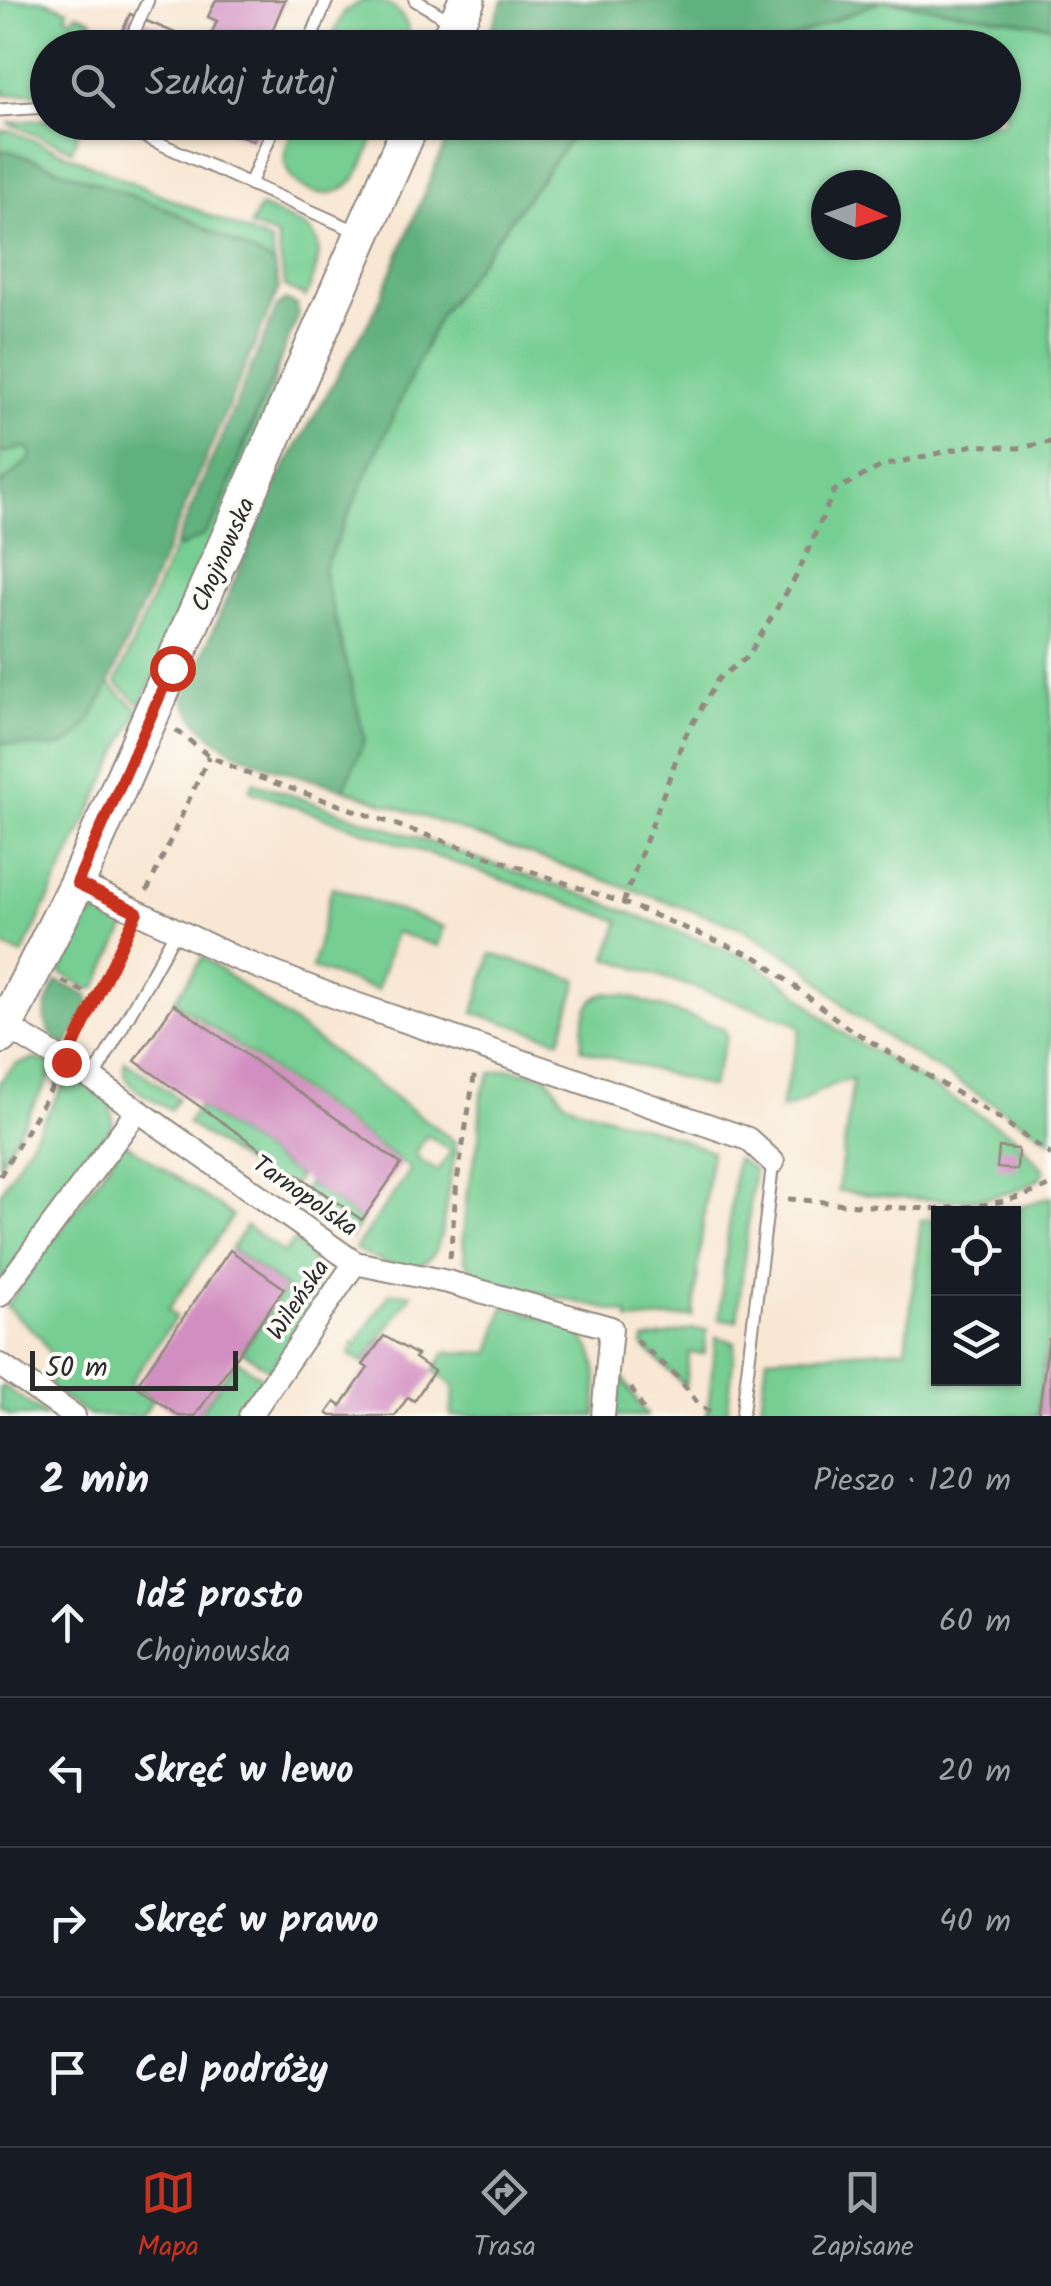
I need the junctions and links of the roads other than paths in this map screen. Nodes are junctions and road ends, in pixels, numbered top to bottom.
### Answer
1 (148, 0) edge
2 (327, 0) edge
3 (415, 0) edge
4 (456, 24) edge
5 (135, 30) edge
6 (314, 30) edge
7 (30, 108) edge
8 (0, 110) edge
9 (152, 140) edge
10 (268, 140) edge
11 (404, 140) edge
12 (250, 184) junction
13 (362, 234) junction
14 (77, 883) junction
15 (176, 931) junction
16 (3, 1031) edge
17 (93, 1079) junction
18 (138, 1110) junction
19 (773, 1162) joint
20 (355, 1263) junction
21 (0, 1296) edge
22 (0, 1365) edge
23 (74, 1416) edge
24 (250, 1416) edge
25 (602, 1416) edge
26 (742, 1416) edge

1 - 5 lane
2 - 6 lane
3 - 4 lane
7 - 8 lane
9 - 12 lane
10 - 12 lane
11 - 13 main road, Chojnowska
12 - 13 lane
13 - 14 main road, Chojnowska
14 - 15 street
14 - 16 main road, Chojnowska
15 - 17 lane
15 - 19 street
16 - 17 street, Tarnopolska
17 - 18 street, Tarnopolska
18 - 20 street, Tarnopolska
18 - 21 street
19 - 26 lane
20 - 24 street, Wileńska
20 - 25 street, Tarnopolska
22 - 23 street

